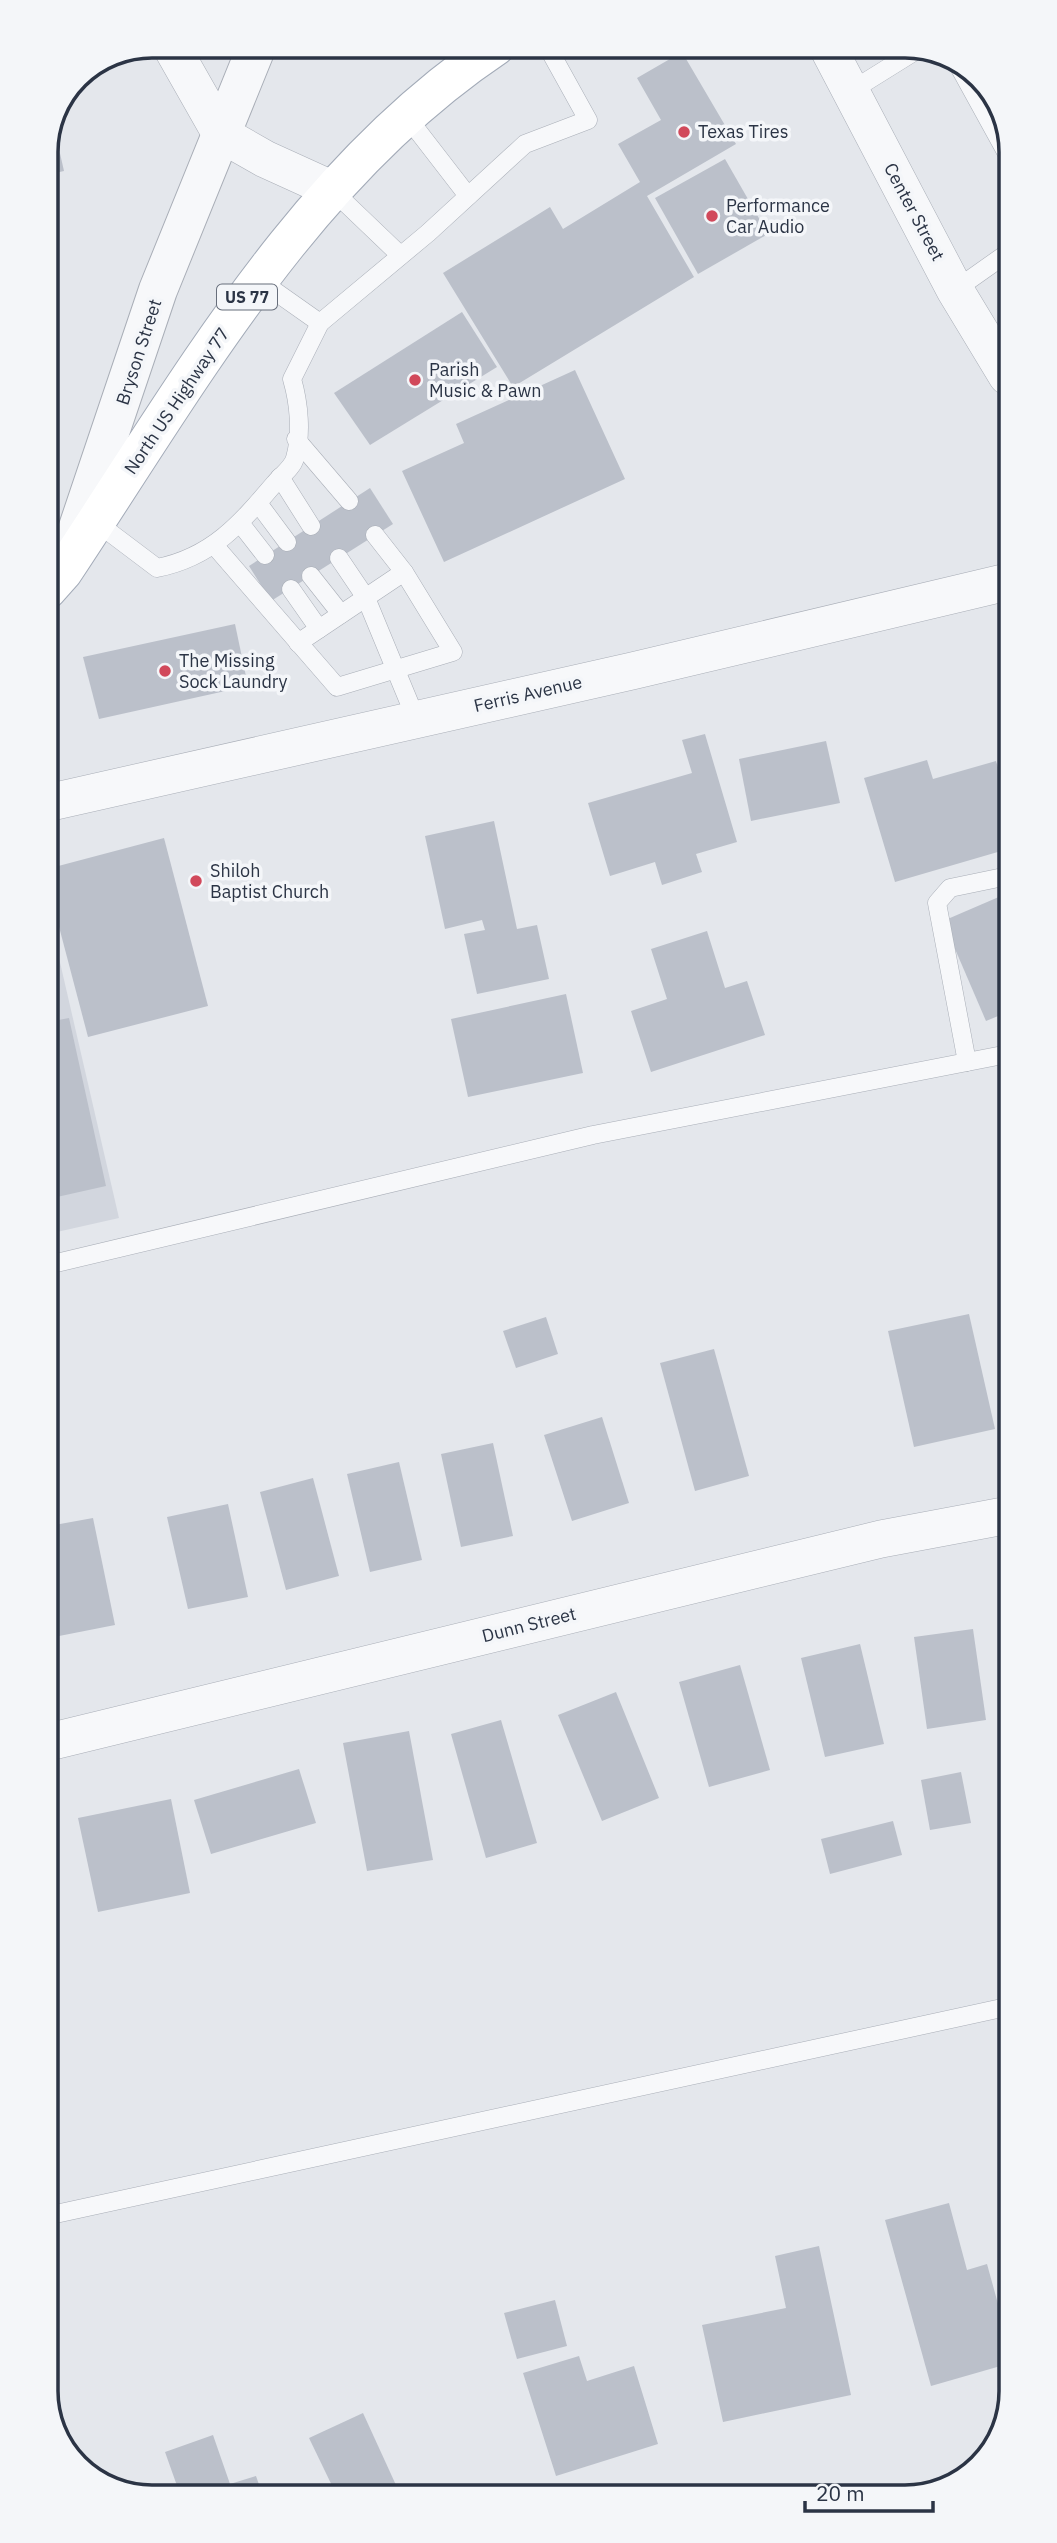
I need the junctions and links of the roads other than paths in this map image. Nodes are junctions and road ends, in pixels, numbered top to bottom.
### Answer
1 (177, 58) edge
2 (252, 58) edge
3 (481, 58) edge
4 (554, 58) edge
5 (833, 58) edge
6 (904, 58) edge
7 (967, 81) edge
8 (851, 91) junction
9 (407, 117) junction
10 (221, 134) junction
11 (997, 136) edge
12 (331, 189) junction
13 (468, 196) junction
14 (399, 254) junction
15 (999, 259) edge
16 (259, 280) junction
17 (955, 290) junction
18 (320, 323) junction
19 (999, 363) edge
20 (296, 439) junction
21 (281, 477) junction
22 (349, 501) dead end
23 (258, 502) junction
24 (96, 522) junction
25 (240, 523) junction
26 (311, 526) dead end
27 (374, 535) dead end
28 (287, 542) dead end
29 (214, 545) junction
30 (265, 555) dead end
31 (339, 558) dead end
32 (58, 560) edge
33 (58, 567) edge
34 (404, 572) junction
35 (312, 576) dead end
36 (999, 584) edge
37 (291, 589) dead end
38 (366, 598) junction
39 (341, 614) junction
40 (319, 629) junction
41 (298, 643) junction
42 (398, 669) junction
43 (416, 719) junction
44 (58, 800) edge
45 (999, 878) edge
46 (999, 1056) edge
47 (967, 1062) junction
48 (58, 1263) edge
49 (999, 1516) edge
50 (58, 1740) edge
51 (999, 2009) edge
52 (58, 2213) edge

1 - 10 street
2 - 10 street, Bryson Street
3 - 9 main road, North US Highway 77 / US 77
4 - 13 lane
5 - 8 street, Center Street
6 - 8 lane
7 - 11 lane
8 - 17 street, Center Street
9 - 12 main road, North US Highway 77 / US 77
9 - 13 lane
10 - 12 street
10 - 32 street, Bryson Street
12 - 14 lane
12 - 16 main road, North US Highway 77 / US 77
13 - 14 lane
14 - 18 lane
15 - 17 lane
16 - 18 lane
16 - 24 main road, North US Highway 77 / US 77
17 - 19 street, Center Street
18 - 20 lane
20 - 21 lane
20 - 22 lane
21 - 23 lane
21 - 26 lane
23 - 25 lane
23 - 28 lane
24 - 29 lane
24 - 33 main road, North US Highway 77 / US 77
25 - 29 lane
25 - 30 lane
27 - 34 lane
29 - 41 lane
31 - 38 lane
34 - 38 lane
34 - 42 lane
35 - 39 lane
36 - 43 street, Ferris Avenue
37 - 40 lane
38 - 39 lane
38 - 42 lane
39 - 40 lane
40 - 41 lane
41 - 42 lane
42 - 43 lane
43 - 44 street, Ferris Avenue
45 - 47 lane
46 - 47 lane
47 - 48 lane
49 - 50 street, Dunn Street
51 - 52 lane

